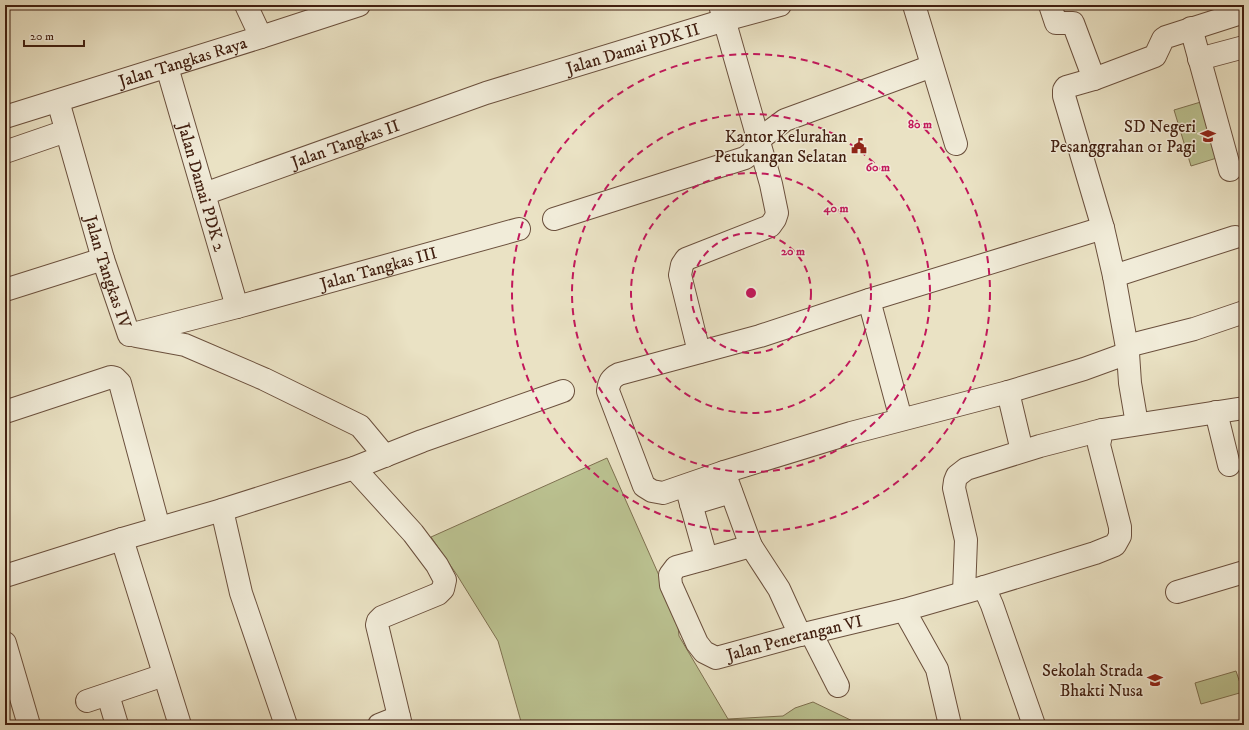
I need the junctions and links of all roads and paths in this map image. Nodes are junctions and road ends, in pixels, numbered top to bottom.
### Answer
1 (246, 5) edge
2 (359, 5) edge
3 (780, 5) edge
4 (914, 5) edge
5 (1050, 5) edge
6 (1244, 12) edge
7 (722, 13) edge
8 (1191, 28) junction
9 (261, 37) junction
10 (1244, 47) edge
11 (1199, 59) junction
12 (931, 64) junction
13 (167, 67) junction
14 (1094, 79) junction
15 (486, 93) joint
16 (58, 101) junction
17 (5, 118) edge
18 (66, 132) junction
19 (758, 140) junction
20 (956, 144) dead end
21 (5, 152) edge
22 (1230, 170) dead end
23 (204, 194) junction
24 (554, 219) dead end
25 (519, 228) dead end
26 (1104, 228) junction
27 (1234, 237) dead end
28 (103, 258) junction
29 (1114, 276) junction
30 (5, 290) edge
31 (869, 300) junction
32 (237, 307) junction
33 (1244, 312) edge
34 (129, 335) junction
35 (1128, 349) junction
36 (699, 352) junction
37 (563, 391) dead end
38 (1008, 392) junction
39 (1244, 408) edge
40 (5, 412) edge
41 (1216, 412) junction
42 (901, 419) junction
43 (1137, 424) junction
44 (1102, 430) junction
45 (1022, 451) junction
46 (385, 456) junction
47 (1229, 465) dead end
48 (354, 468) junction
49 (727, 482) junction
50 (688, 495) junction
51 (222, 510) junction
52 (159, 528) junction
53 (122, 539) junction
54 (751, 546) junction
55 (704, 559) junction
56 (1244, 572) edge
57 (5, 576) edge
58 (974, 590) junction
59 (1177, 592) dead end
60 (904, 610) junction
61 (805, 634) junction
62 (5, 643) edge
63 (164, 675) junction
64 (838, 686) dead end
65 (108, 695) junction
66 (87, 701) dead end
67 (400, 721) edge
68 (29, 725) edge
69 (117, 725) edge
70 (180, 725) edge
71 (286, 725) edge
72 (379, 725) edge
73 (950, 725) edge
74 (1034, 725) edge

1 - 9 street
2 - 9 street, Jalan Tangkas Raya
3 - 7 street, Jalan Damai PDK II
4 - 12 street
5 - 14 street
6 - 8 street
7 - 15 street, Jalan Damai PDK II
7 - 19 street
8 - 11 street
8 - 14 street
9 - 13 street, Jalan Tangkas Raya
10 - 11 street
11 - 22 street
12 - 19 street
12 - 20 street
13 - 16 street, Jalan Tangkas Raya
13 - 23 street, Jalan Damai PDK 2
14 - 26 street
15 - 23 street, Jalan Tangkas II
16 - 17 street, Jalan Tangkas Raya
16 - 18 street, Jalan Tangkas IV
18 - 21 street
18 - 28 street, Jalan Tangkas IV
19 - 24 street
19 - 36 street
23 - 32 street, Jalan Damai PDK 2
25 - 32 street, Jalan Tangkas III
26 - 29 street
26 - 31 street
27 - 29 street
28 - 30 street
28 - 34 street, Jalan Tangkas IV
29 - 35 street
31 - 36 street
31 - 42 street
32 - 34 street, Jalan Tangkas IV
33 - 35 street
34 - 46 street
35 - 38 street
35 - 43 street
36 - 50 street
37 - 46 street
38 - 42 street
38 - 45 street
39 - 41 street
40 - 52 street
41 - 43 street
41 - 47 street
42 - 49 street
43 - 44 street
44 - 45 street
44 - 58 street, Jalan Penerangan VI
45 - 58 street
46 - 48 street
48 - 51 street
48 - 67 street
49 - 50 street
49 - 54 street
50 - 55 street
51 - 52 street
51 - 71 street
52 - 53 street
53 - 57 street
53 - 63 street
54 - 55 street, Jalan Penerangan VI
54 - 61 street
55 - 61 street, Jalan Penerangan VI
56 - 59 street
58 - 60 street, Jalan Penerangan VI
58 - 74 street
60 - 61 street, Jalan Penerangan VI
60 - 73 street
61 - 64 street
62 - 68 street
63 - 65 street
63 - 70 street
65 - 66 street
65 - 69 street
67 - 72 street

